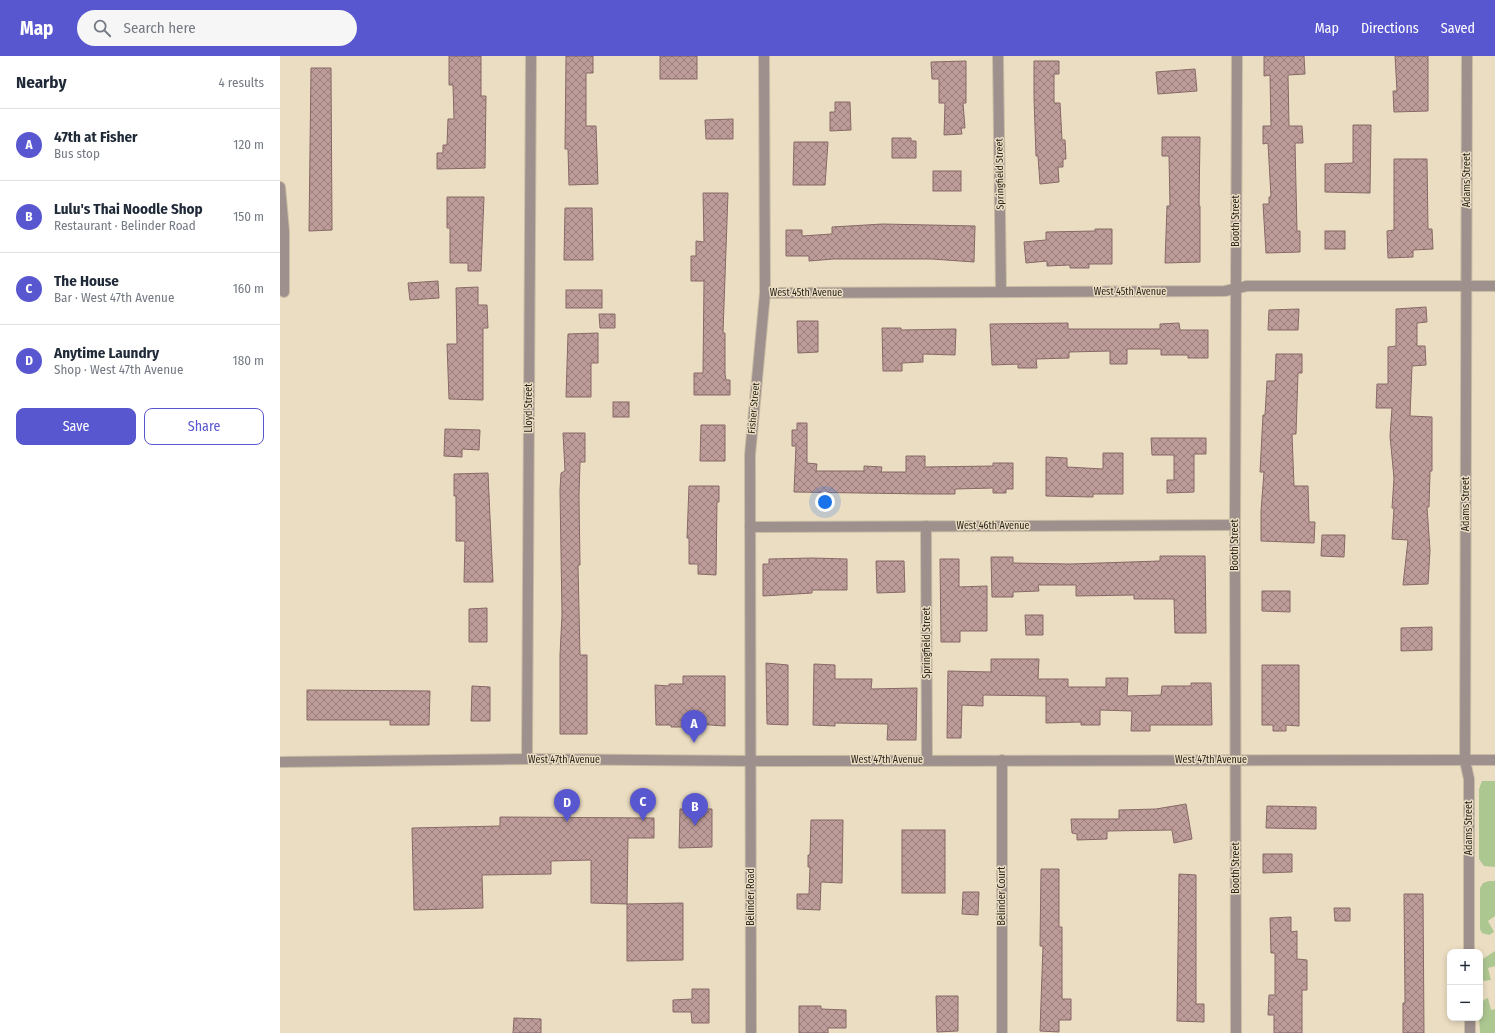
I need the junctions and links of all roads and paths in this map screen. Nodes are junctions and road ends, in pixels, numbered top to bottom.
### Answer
1 (531, 56) edge
2 (764, 56) edge
3 (998, 56) edge
4 (1237, 56) edge
5 (1467, 56) edge
6 (280, 193) edge
7 (1466, 286) junction
8 (1495, 286) edge
9 (1235, 290) junction
10 (284, 292) dead end
11 (1001, 292) junction
12 (765, 293) junction
13 (1235, 525) junction
14 (926, 526) junction
15 (750, 527) junction
16 (527, 759) junction
17 (927, 760) junction
18 (1002, 760) junction
19 (1236, 760) junction
20 (1495, 760) edge
21 (750, 761) junction
22 (1466, 761) junction
23 (280, 762) edge
24 (1470, 949) edge
25 (1470, 1021) edge
26 (751, 1033) edge
27 (1002, 1033) edge
28 (1236, 1033) edge
29 (1470, 1033) edge

1 - 16 street, Lloyd Street
2 - 12 street, Fisher Street
3 - 11 street, Springfield Street
4 - 9 street, Booth Street
5 - 7 street, Adams Street
6 - 10 street
7 - 8 street, West 45th Avenue
7 - 9 street, West 45th Avenue
7 - 22 street, Adams Street
9 - 11 street, West 45th Avenue
9 - 13 street, Booth Street
11 - 12 street, West 45th Avenue
12 - 15 street, Fisher Street
13 - 14 street, West 46th Avenue
13 - 19 street, Booth Street
14 - 15 street, West 46th Avenue
14 - 17 street, Springfield Street
15 - 21 street, Fisher Street
16 - 21 street, West 47th Avenue
16 - 23 street, West 47th Avenue
17 - 18 street, West 47th Avenue
17 - 21 street, West 47th Avenue
18 - 19 street, West 47th Avenue
18 - 27 street, Belinder Court
19 - 22 street, West 47th Avenue
19 - 28 street, Booth Street
20 - 22 street, West 47th Avenue
21 - 26 street, Belinder Road
22 - 24 street, Adams Street
25 - 29 street

